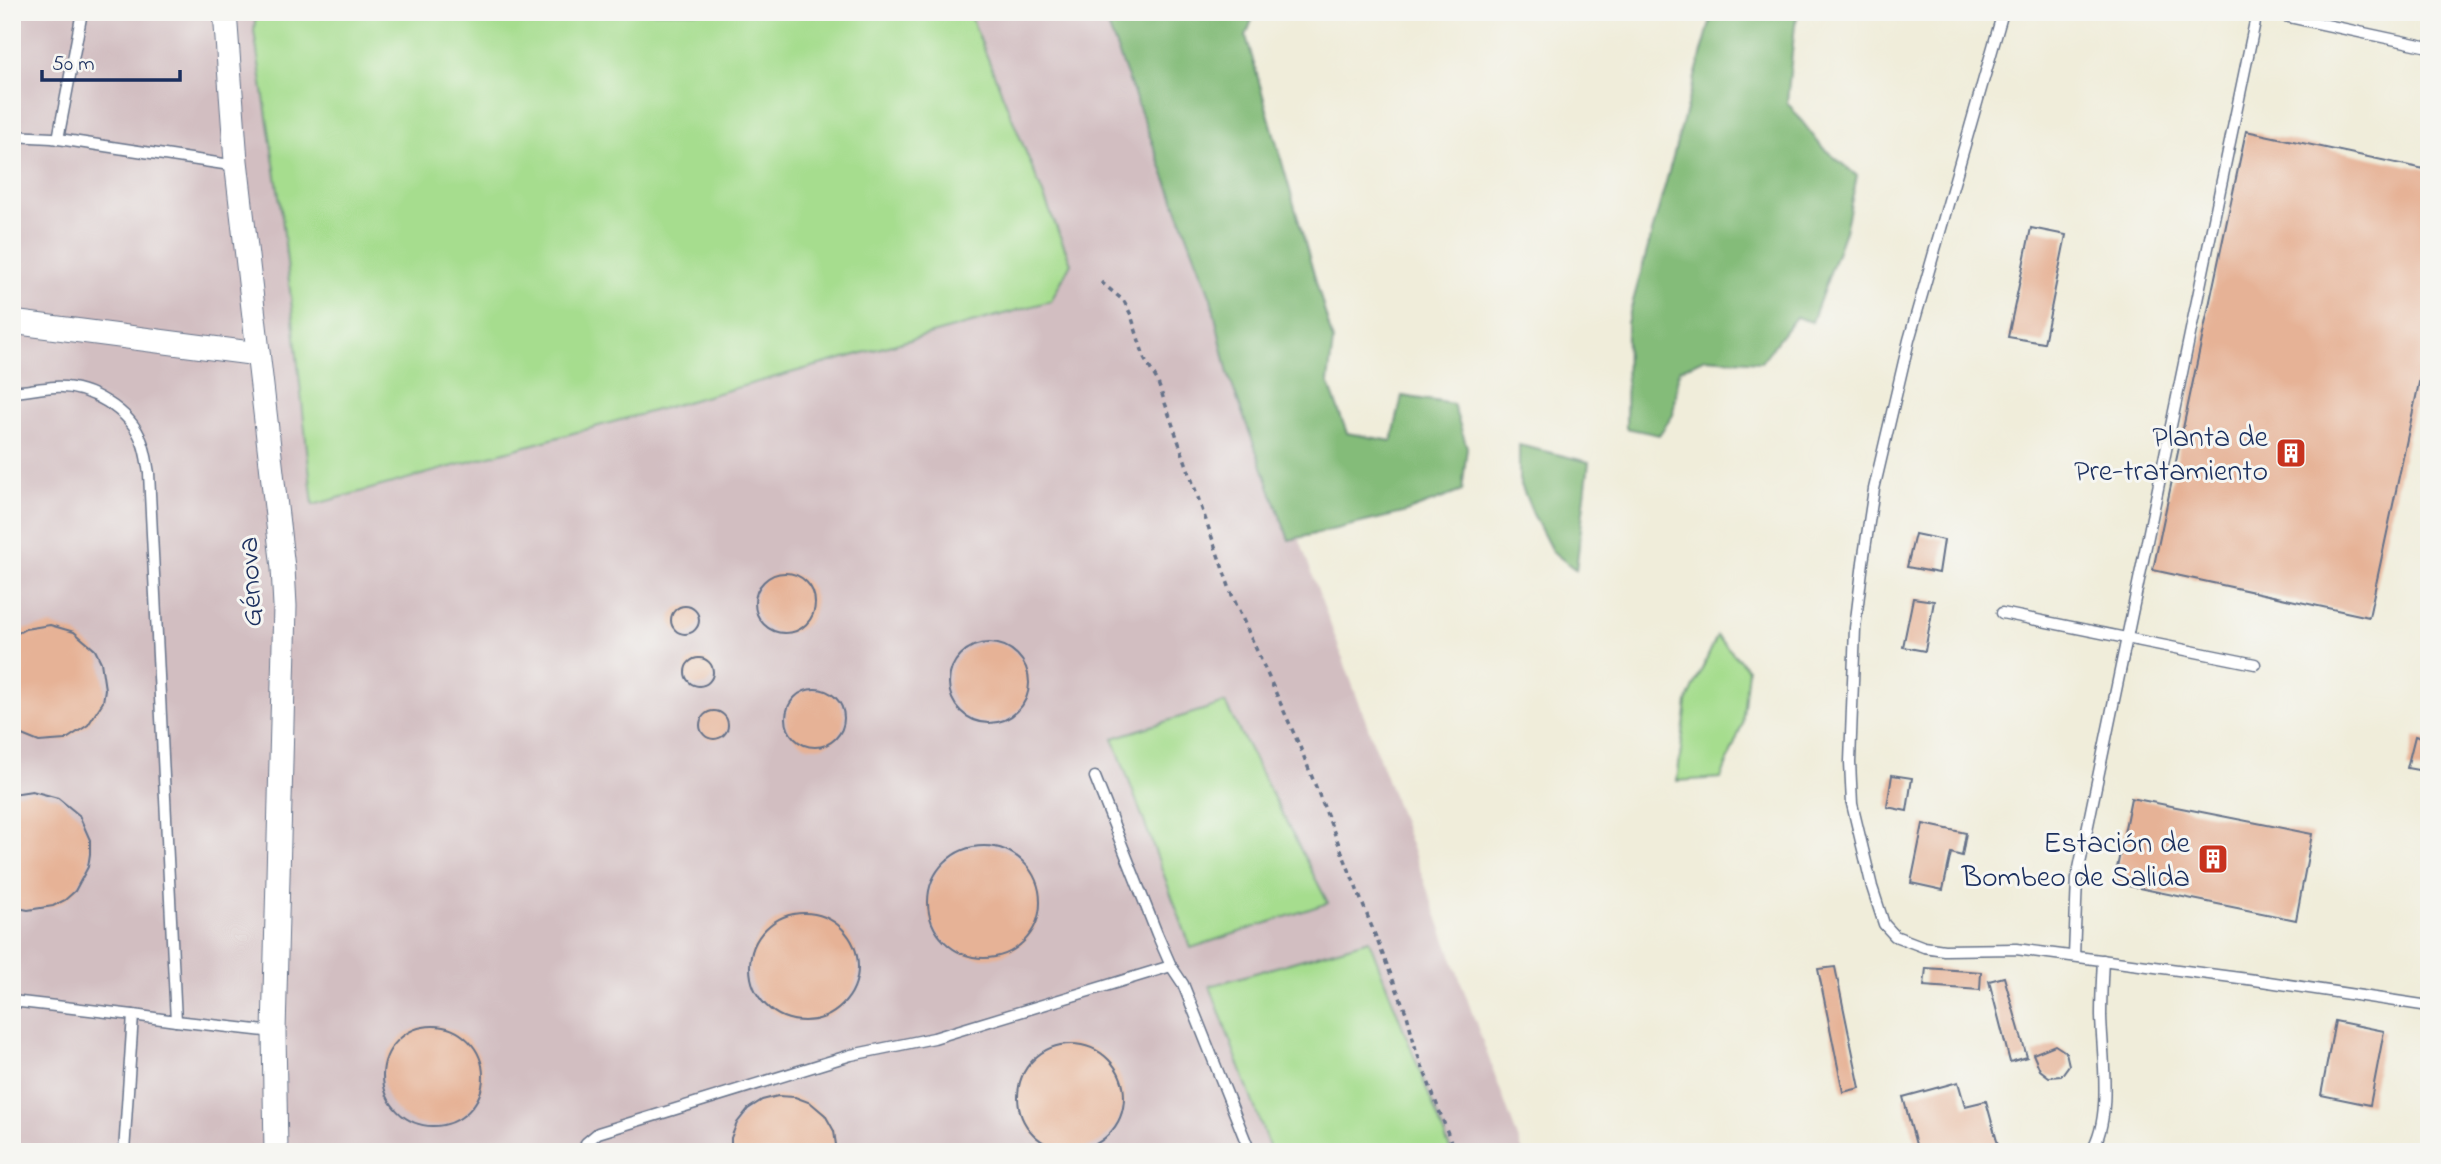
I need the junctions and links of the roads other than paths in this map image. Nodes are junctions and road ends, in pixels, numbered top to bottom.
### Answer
1 (82, 12) edge
2 (225, 12) edge
3 (2003, 12) edge
4 (2257, 12) edge
5 (2266, 12) edge
6 (2429, 47) edge
7 (12, 136) edge
8 (58, 139) junction
9 (237, 166) junction
10 (12, 322) edge
11 (258, 354) junction
12 (12, 392) edge
13 (2002, 613) dead end
14 (2127, 638) junction
15 (2255, 664) dead end
16 (1095, 777) dead end
17 (2074, 956) junction
18 (2103, 960) junction
19 (1171, 965) junction
20 (12, 1001) edge
21 (2429, 1006) edge
22 (133, 1015) junction
23 (176, 1021) junction
24 (274, 1032) junction
25 (124, 1152) edge
26 (276, 1152) edge
27 (585, 1152) edge
28 (1250, 1152) edge
29 (2091, 1152) edge

1 - 8 lane
2 - 9 street, Génova
3 - 17 lane
4 - 14 lane
5 - 6 lane
7 - 8 lane
8 - 9 lane
9 - 11 street, Génova
10 - 11 street
11 - 24 street, Génova
12 - 23 lane
13 - 14 lane
14 - 15 lane
14 - 17 lane
16 - 19 lane
17 - 18 lane
18 - 21 lane
18 - 29 lane
19 - 27 lane
19 - 28 lane
20 - 22 lane
22 - 23 lane
22 - 25 lane
23 - 24 lane
24 - 26 street, Génova

